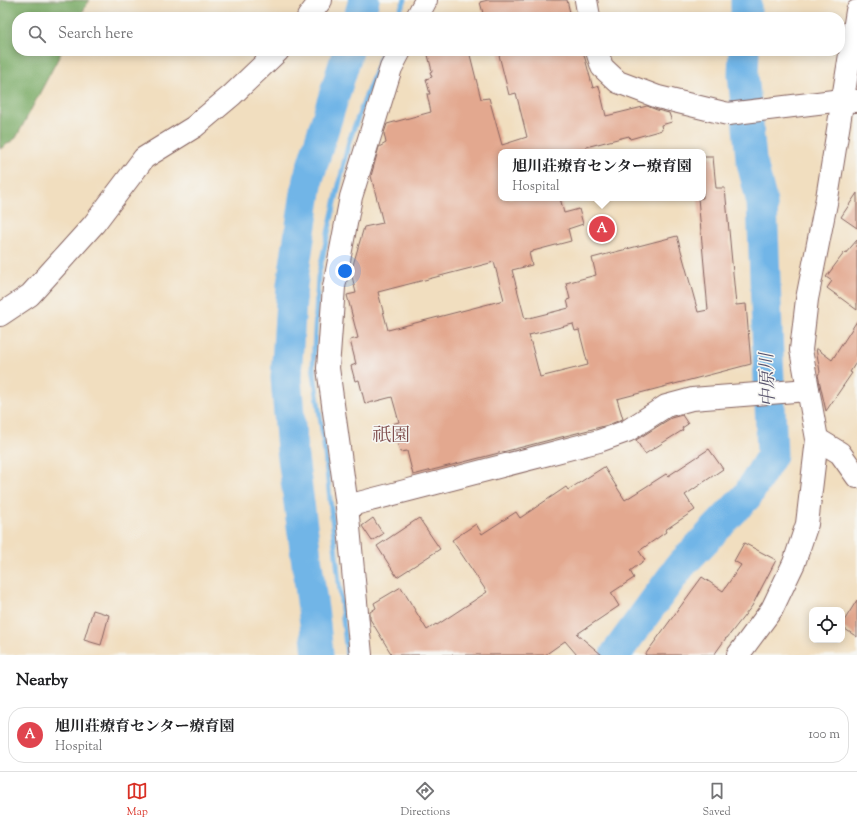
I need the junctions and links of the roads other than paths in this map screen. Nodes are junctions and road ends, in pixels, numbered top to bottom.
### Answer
1 (321, 0) edge
2 (426, 0) edge
3 (586, 0) edge
4 (857, 11) edge
5 (312, 12) edge
6 (420, 12) edge
7 (588, 12) edge
8 (273, 56) edge
9 (397, 56) edge
10 (599, 56) edge
11 (850, 100) edge
12 (0, 315) edge
13 (808, 390) junction
14 (817, 440) junction
15 (857, 477) edge
16 (348, 506) junction
17 (361, 655) edge
18 (738, 655) edge

1 - 5 street
2 - 6 street
3 - 7 street
4 - 11 street
8 - 12 street
9 - 16 street
10 - 11 street
11 - 13 street
13 - 14 street
13 - 16 street
14 - 15 street
14 - 18 street
16 - 17 street

